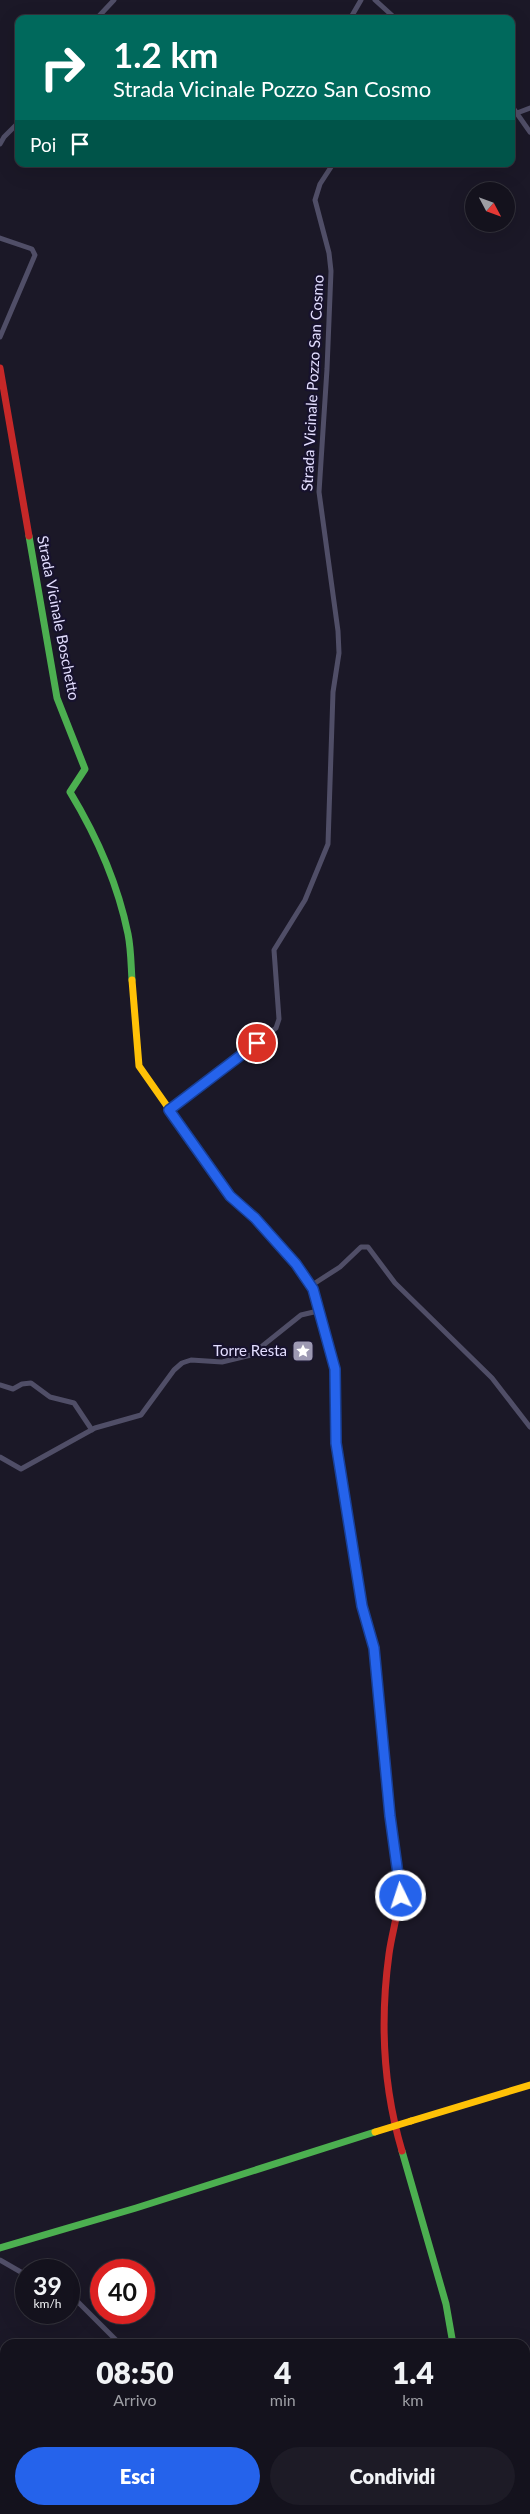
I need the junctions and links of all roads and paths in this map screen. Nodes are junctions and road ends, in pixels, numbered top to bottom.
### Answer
1 (114, 0) edge
2 (361, 0) edge
3 (375, 0) edge
4 (100, 15) edge
5 (352, 15) edge
6 (392, 15) edge
7 (530, 108) edge
8 (515, 111) edge
9 (517, 114) junction
10 (15, 126) edge
11 (530, 132) edge
12 (0, 144) edge
13 (331, 167) edge
14 (0, 238) edge
15 (0, 337) edge
16 (0, 368) edge
17 (169, 1110) junction
18 (312, 1285) junction
19 (318, 1311) junction
20 (0, 1385) edge
21 (530, 1427) edge
22 (92, 1430) junction
23 (0, 1457) edge
24 (530, 2086) edge
25 (0, 2248) edge
26 (0, 2260) edge
27 (15, 2269) edge
28 (80, 2304) edge
29 (115, 2339) edge
30 (453, 2339) edge

1 - 4 street
2 - 5 street
3 - 6 street
7 - 9 street
8 - 9 street
9 - 11 street
10 - 12 street
13 - 17 street, Strada Vicinale Pozzo San Cosmo
14 - 15 street
16 - 17 street, Strada Vicinale Boschetto
17 - 18 street, Strada Vicinale Boschetto
18 - 19 street, Strada Vicinale Boschetto
18 - 21 street
19 - 22 street
19 - 30 street, Strada Vicinale Boschetto
20 - 22 street
22 - 23 street
24 - 25 street, bridge
26 - 27 street
28 - 29 street

